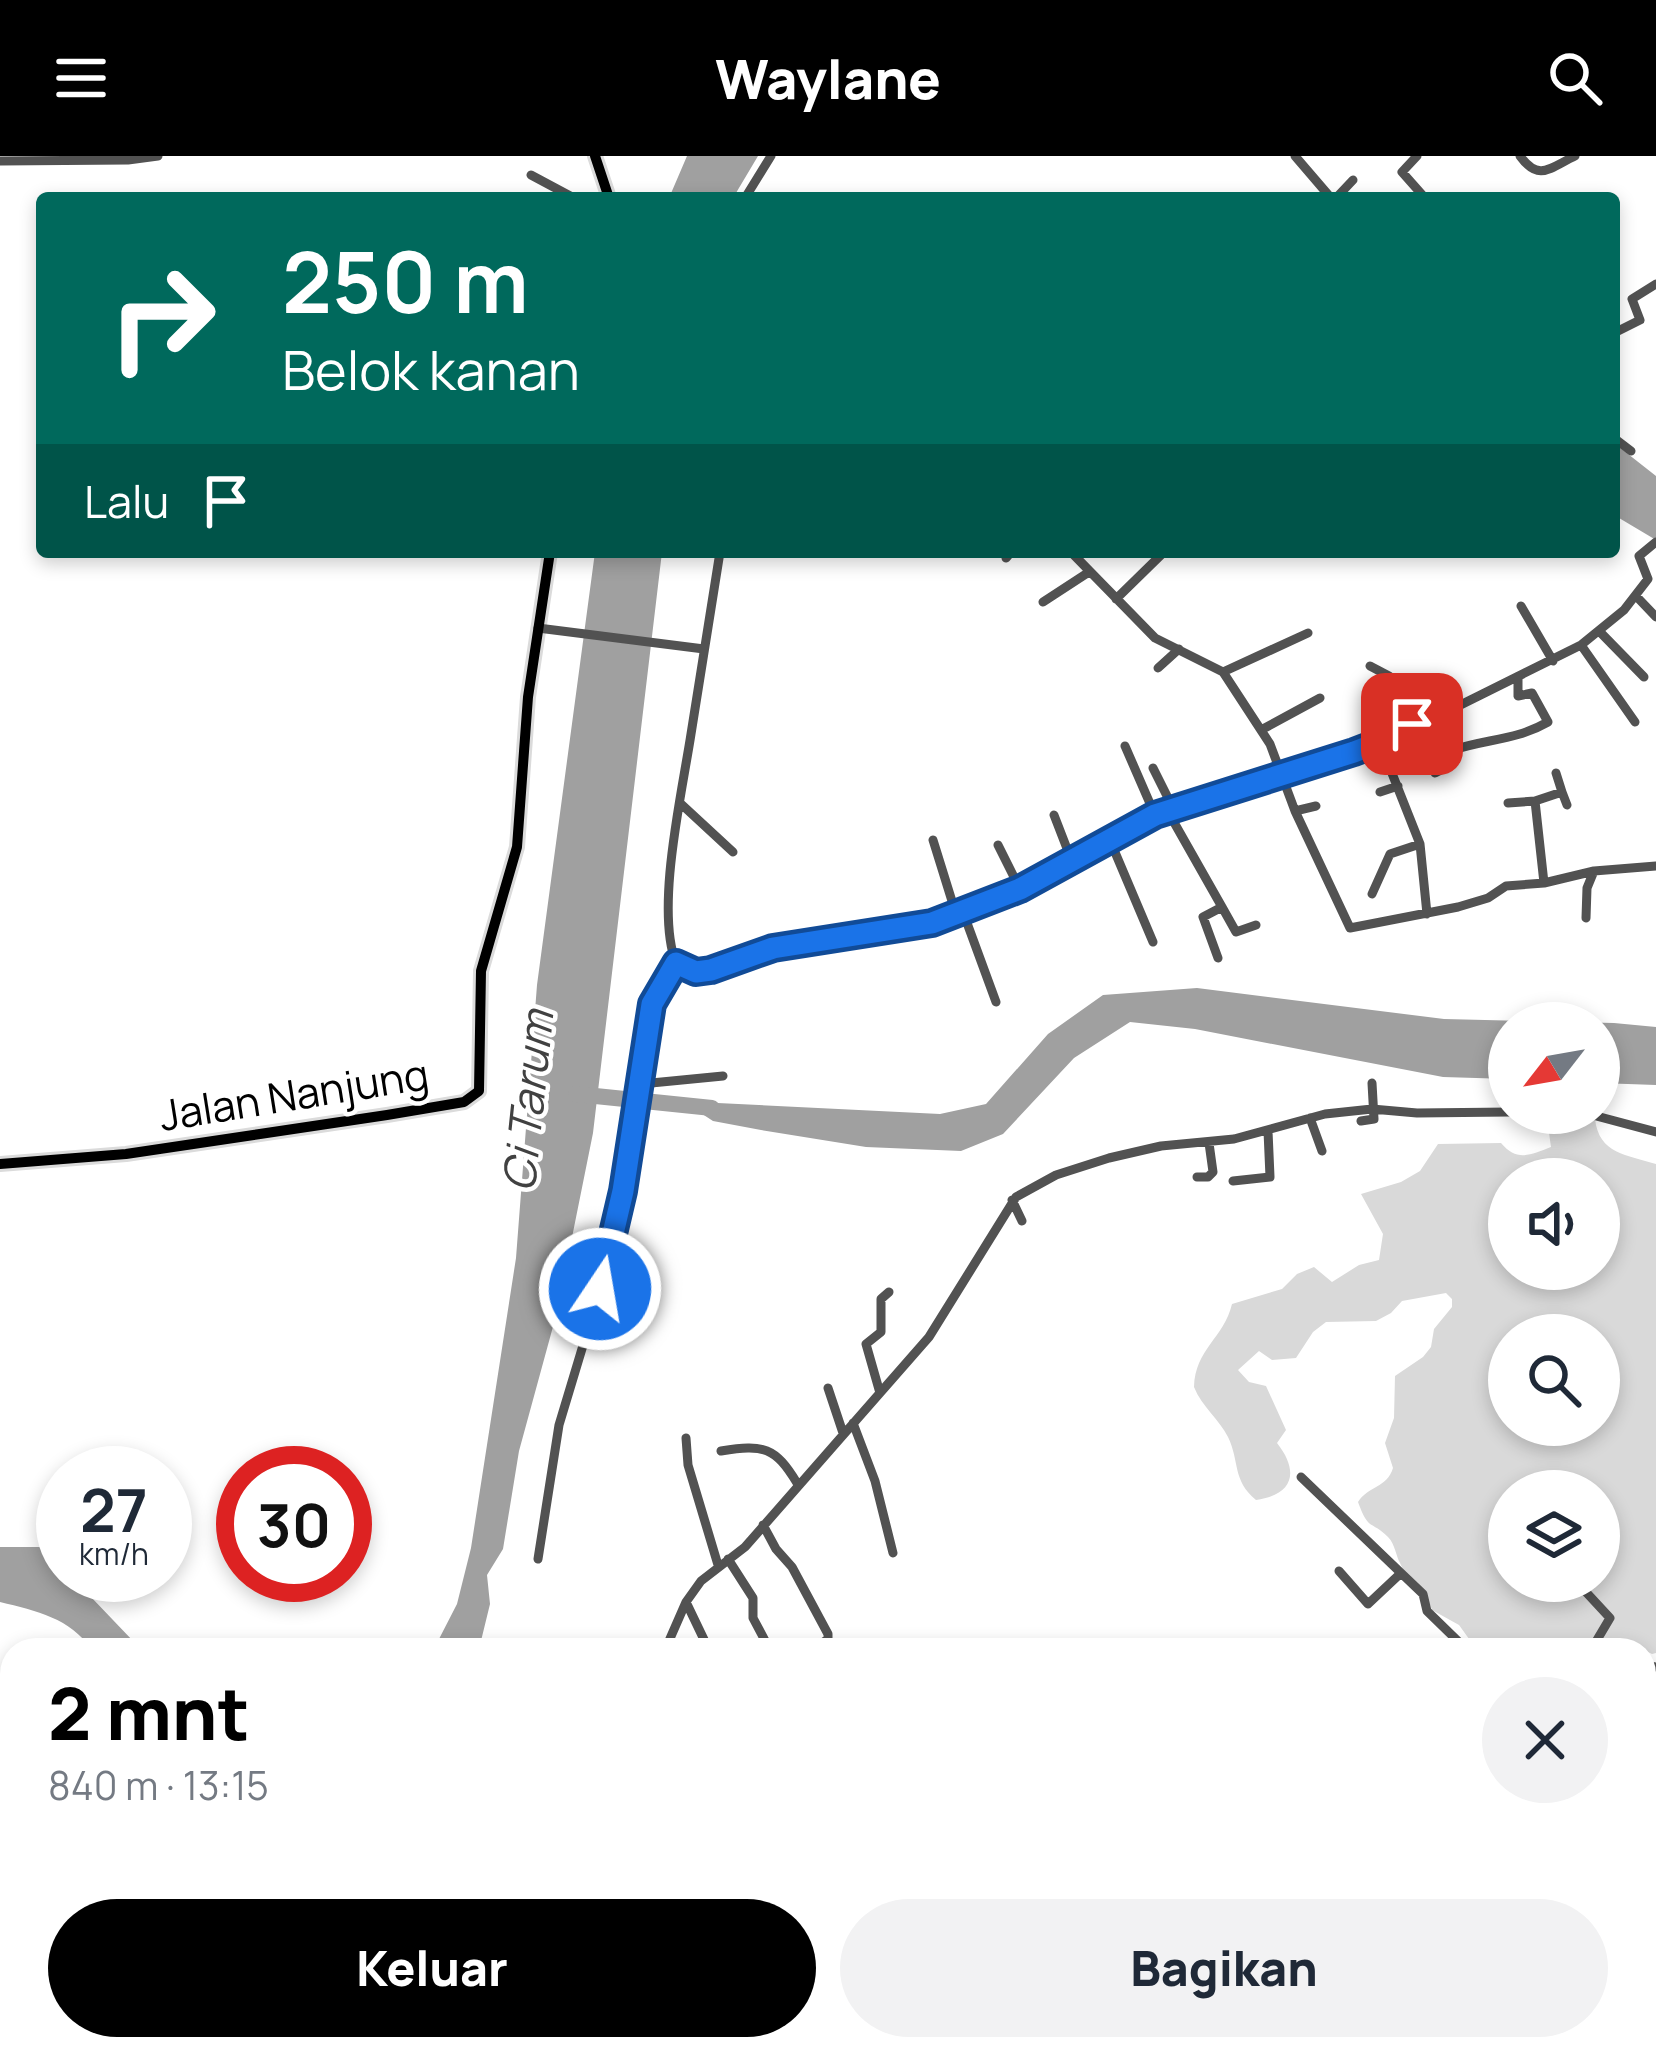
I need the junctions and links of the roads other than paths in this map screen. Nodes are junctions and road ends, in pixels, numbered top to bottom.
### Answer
1 (158, 156) edge
2 (595, 156) edge
3 (771, 156) edge
4 (1295, 156) edge
5 (1417, 156) edge
6 (1520, 156) edge
7 (1575, 156) edge
8 (0, 161) edge
9 (531, 175) dead end
10 (1353, 180) dead end
11 (563, 192) edge
12 (607, 192) edge
13 (747, 192) edge
14 (1328, 192) edge
15 (1340, 192) edge
16 (1420, 192) edge
17 (1656, 284) edge
18 (1620, 330) edge
19 (1620, 443) edge
20 (1631, 451) dead end
21 (1655, 542) edge
22 (549, 558) edge
23 (720, 558) edge
24 (1077, 558) edge
25 (1158, 558) edge
26 (1090, 572) junction
27 (1636, 596) junction
28 (1116, 599) junction
29 (1043, 602) dead end
30 (1521, 606) dead end
31 (1656, 617) edge
32 (538, 628) junction
33 (1600, 632) junction
34 (1308, 633) dead end
35 (1581, 645) junction
36 (704, 649) junction
37 (1179, 649) junction
38 (1552, 661) junction
39 (1370, 665) dead end
40 (1158, 668) dead end
41 (1223, 672) junction
42 (1643, 677) dead end
43 (1518, 679) junction
44 (1321, 698) dead end
45 (1635, 722) dead end
46 (1414, 729) junction
47 (1262, 730) junction
48 (1380, 743) junction
49 (1125, 746) dead end
50 (1153, 768) dead end
51 (1435, 772) dead end
52 (1556, 773) dead end
53 (1281, 775) junction
54 (1398, 785) junction
55 (1380, 792) dead end
56 (1562, 792) junction
57 (1535, 800) junction
58 (680, 802) junction
59 (1508, 803) dead end
60 (1567, 805) dead end
61 (1316, 806) dead end
62 (1170, 809) junction
63 (1295, 811) junction
64 (1054, 815) dead end
65 (1155, 815) junction
66 (1109, 838) junction
67 (933, 840) dead end
68 (1420, 844) junction
69 (998, 845) dead end
70 (733, 852) dead end
71 (1071, 860) junction
72 (1656, 866) edge
73 (1594, 871) junction
74 (1544, 883) junction
75 (1020, 889) junction
76 (1372, 894) dead end
77 (1222, 908) junction
78 (959, 913) junction
79 (1427, 914) junction
80 (1586, 918) dead end
81 (1256, 925) dead end
82 (1153, 942) dead end
83 (1218, 958) dead end
84 (676, 963) junction
85 (996, 1002) dead end
86 (723, 1076) dead end
87 (1372, 1083) dead end
88 (641, 1084) junction
89 (1372, 1109) junction
90 (1488, 1113) edge
91 (1310, 1118) junction
92 (1620, 1122) edge
93 (1268, 1131) junction
94 (1656, 1132) edge
95 (1209, 1143) junction
96 (1322, 1151) dead end
97 (0, 1164) edge
98 (1198, 1177) dead end
99 (1233, 1181) dead end
100 (1012, 1200) junction
101 (1022, 1221) dead end
102 (889, 1292) dead end
103 (827, 1388) dead end
104 (880, 1394) junction
105 (853, 1423) junction
106 (843, 1433) junction
107 (686, 1438) dead end
108 (721, 1451) dead end
109 (1301, 1477) dead end
110 (797, 1484) junction
111 (764, 1525) junction
112 (893, 1553) dead end
113 (538, 1559) dead end
114 (723, 1562) junction
115 (1339, 1571) dead end
116 (1401, 1574) junction
117 (686, 1602) junction
118 (1595, 1602) edge
119 (670, 1638) edge
120 (703, 1638) edge
121 (764, 1638) edge
122 (828, 1638) edge
123 (1455, 1638) edge
124 (1598, 1638) edge

1 - 8 street
2 - 12 main road
3 - 13 street
4 - 14 street
5 - 16 street
6 - 7 street
9 - 11 street
10 - 15 street
17 - 18 street
19 - 20 street
21 - 27 street
22 - 32 main road, Jalan Nanjung
23 - 36 street
24 - 26 street
25 - 28 street
26 - 28 street
26 - 29 street
27 - 31 street
27 - 33 street
28 - 37 street
30 - 38 street
32 - 36 street
32 - 97 main road, Jalan Nanjung
33 - 35 street
33 - 42 street
34 - 41 street
35 - 38 street
35 - 45 street
36 - 58 street
37 - 40 street
37 - 41 street
38 - 43 street
39 - 46 street
41 - 47 street
43 - 46 street
43 - 51 street
44 - 47 street
46 - 48 street
47 - 53 street
48 - 53 street
48 - 54 street
49 - 65 street
50 - 62 street
52 - 56 street
53 - 62 street
53 - 63 street
54 - 55 street
54 - 68 street
56 - 57 street
56 - 60 street
57 - 59 street
57 - 74 street
58 - 70 street
58 - 84 street
61 - 63 street
62 - 65 street
62 - 77 street
63 - 79 street
64 - 71 street
65 - 66 street
66 - 71 street
66 - 82 street
67 - 78 street
68 - 76 street
68 - 79 street
69 - 75 street
71 - 75 street
72 - 73 street
73 - 74 street
73 - 80 street
74 - 79 street
75 - 78 street
77 - 81 street
77 - 83 street
78 - 84 street
78 - 85 street
84 - 88 street
86 - 88 street
87 - 89 street
88 - 113 street
89 - 90 street
89 - 91 street
91 - 93 street
91 - 96 street
92 - 94 street
93 - 95 street
93 - 99 street
95 - 98 street
95 - 100 street
100 - 101 street
100 - 104 street
102 - 104 street
103 - 106 street
104 - 105 street
105 - 106 street
105 - 112 street
106 - 110 street
107 - 114 street
108 - 110 street
109 - 116 street
110 - 111 street
111 - 114 street
111 - 122 street
114 - 117 street
114 - 121 street
115 - 116 street
116 - 123 street
117 - 119 street
117 - 120 street
118 - 124 street

